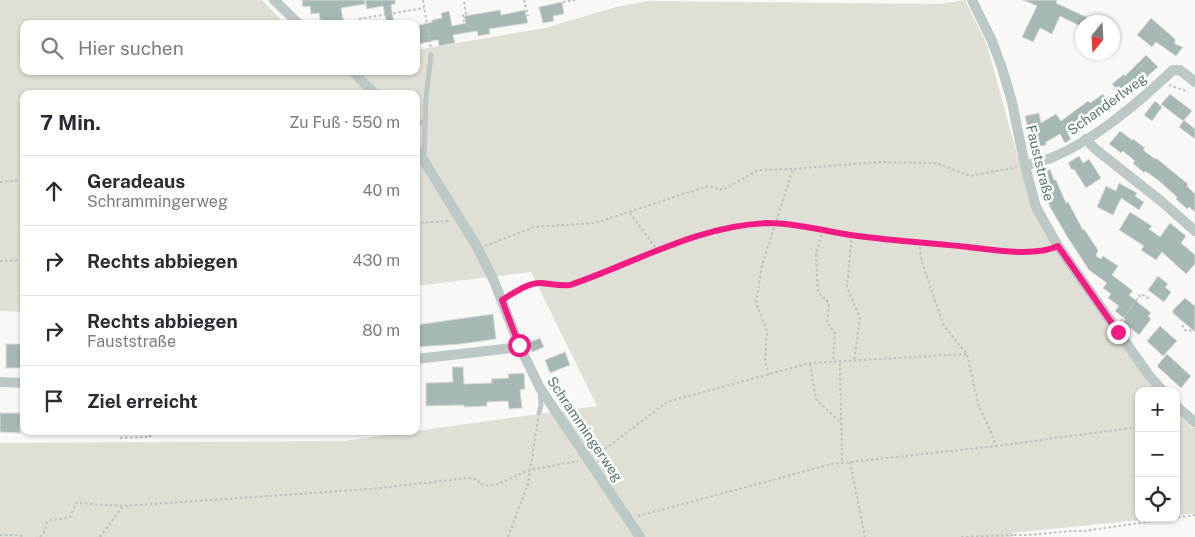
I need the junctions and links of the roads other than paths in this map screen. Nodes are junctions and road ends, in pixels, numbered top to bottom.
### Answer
1 (274, 0) edge
2 (972, 0) edge
3 (295, 20) edge
4 (431, 55) road end
5 (356, 75) edge
6 (1192, 86) edge
7 (371, 90) edge
8 (425, 122) junction
9 (420, 123) edge
10 (1086, 138) junction
11 (420, 154) edge
12 (424, 159) junction
13 (1024, 166) junction
14 (1195, 231) edge
15 (519, 345) junction
16 (420, 359) edge
17 (0, 382) edge
18 (20, 383) edge
19 (1159, 387) edge
20 (546, 405) junction
21 (1180, 409) edge
22 (539, 413) road end
23 (1195, 422) edge
24 (640, 537) edge

1 - 3 street
2 - 13 street, Fauststraße
4 - 8 lane
5 - 7 street
6 - 10 street, Schanderlweg
8 - 9 lane
8 - 12 lane
10 - 13 street, Schanderlweg
10 - 14 street
11 - 12 street, Schrammingerweg
12 - 15 street, Schrammingerweg
13 - 19 street, Fauststraße
15 - 16 street
15 - 20 street, Schrammingerweg
17 - 18 street
20 - 22 lane
20 - 24 street, Schrammingerweg
21 - 23 street

